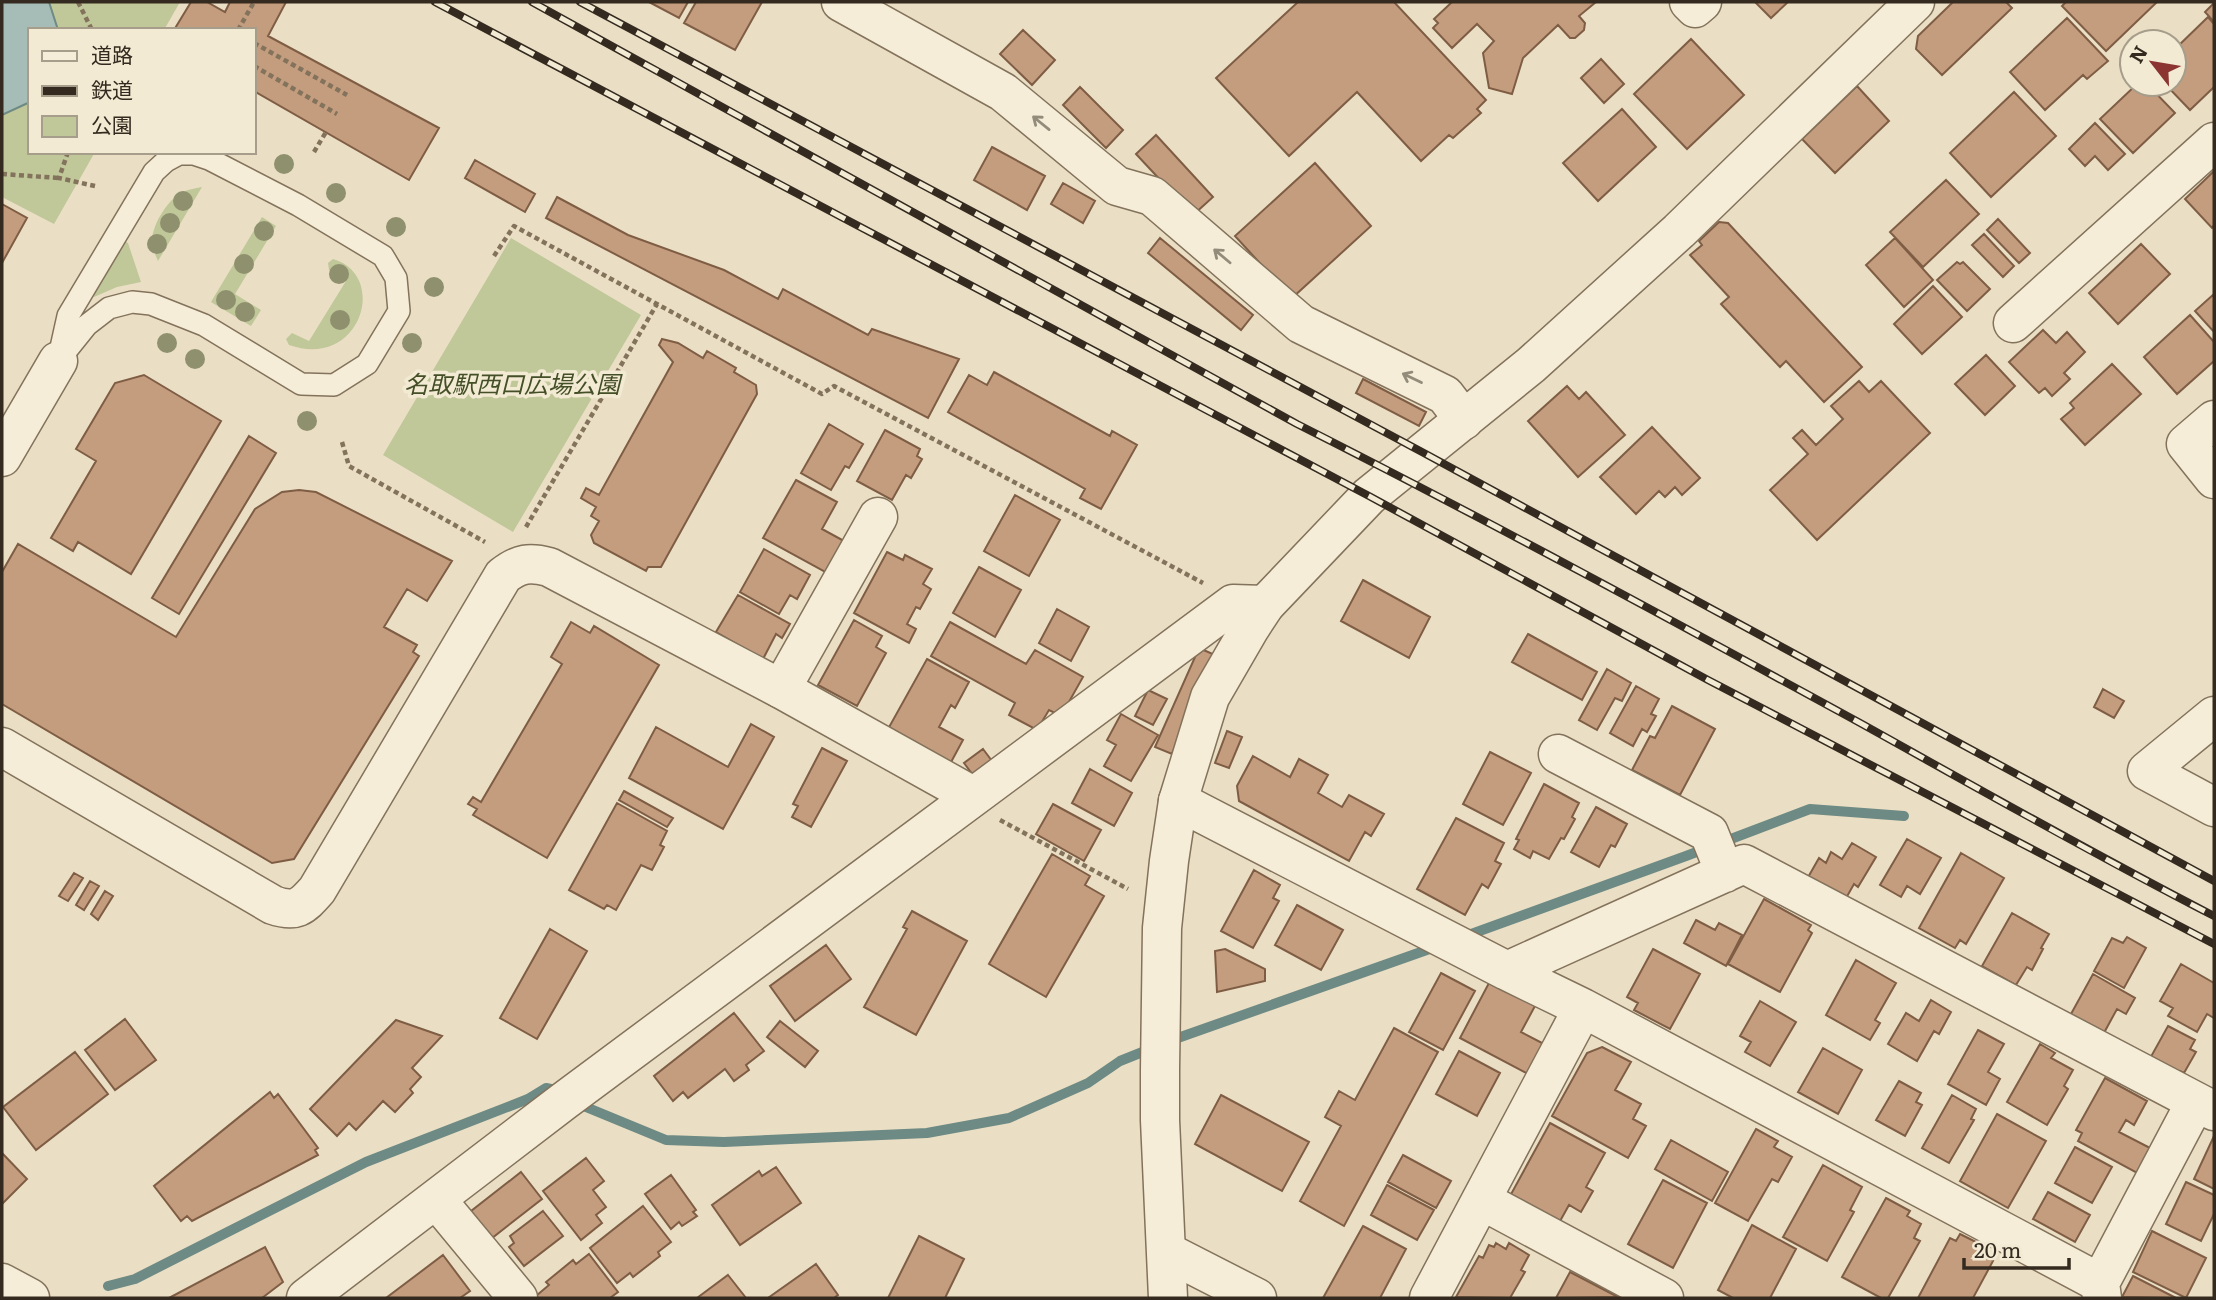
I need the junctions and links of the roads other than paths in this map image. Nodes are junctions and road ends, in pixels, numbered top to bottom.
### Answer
1 (841, 2) edge
2 (1689, 2) edge
3 (1702, 2) edge
4 (1915, 2) edge
5 (2214, 142) edge
6 (2013, 323) dead end
7 (58, 361) junction
8 (1464, 419) junction
9 (2214, 420) edge
10 (5, 444) edge
11 (2214, 479) edge
12 (877, 517) dead end
13 (1249, 604) junction
14 (782, 689) junction
15 (2214, 716) edge
16 (2, 747) edge
17 (1558, 754) dead end
18 (969, 799) junction
19 (1178, 801) junction
20 (2214, 807) edge
21 (1719, 858) junction
22 (1491, 963) junction
23 (1583, 1008) junction
24 (2205, 1107) edge
25 (436, 1199) junction
26 (1481, 1200) junction
27 (1167, 1252) junction
28 (2, 1283) edge
29 (2101, 1291) edge
30 (1649, 1295) edge
31 (30, 1298) edge
32 (306, 1298) edge
33 (518, 1298) edge
34 (1168, 1298) edge
35 (1257, 1298) edge
36 (1429, 1298) edge

8 -> 1 street
2 - 3 street
4 - 8 street
5 - 6 street
7 - 7 lane
7 - 10 street
8 - 13 street
9 - 11 street
12 - 14 street
13 - 18 street
13 - 19 street
14 - 16 street
14 - 18 street
15 - 20 street
17 - 21 street
18 - 25 street
19 - 22 street
19 - 27 street
21 - 22 street
21 - 24 street
22 - 23 street
23 - 26 street
23 - 29 street
24 - 29 street
25 - 32 street
25 - 33 street
26 - 30 street
26 - 36 street
27 - 34 street
27 - 35 street
28 - 31 street

